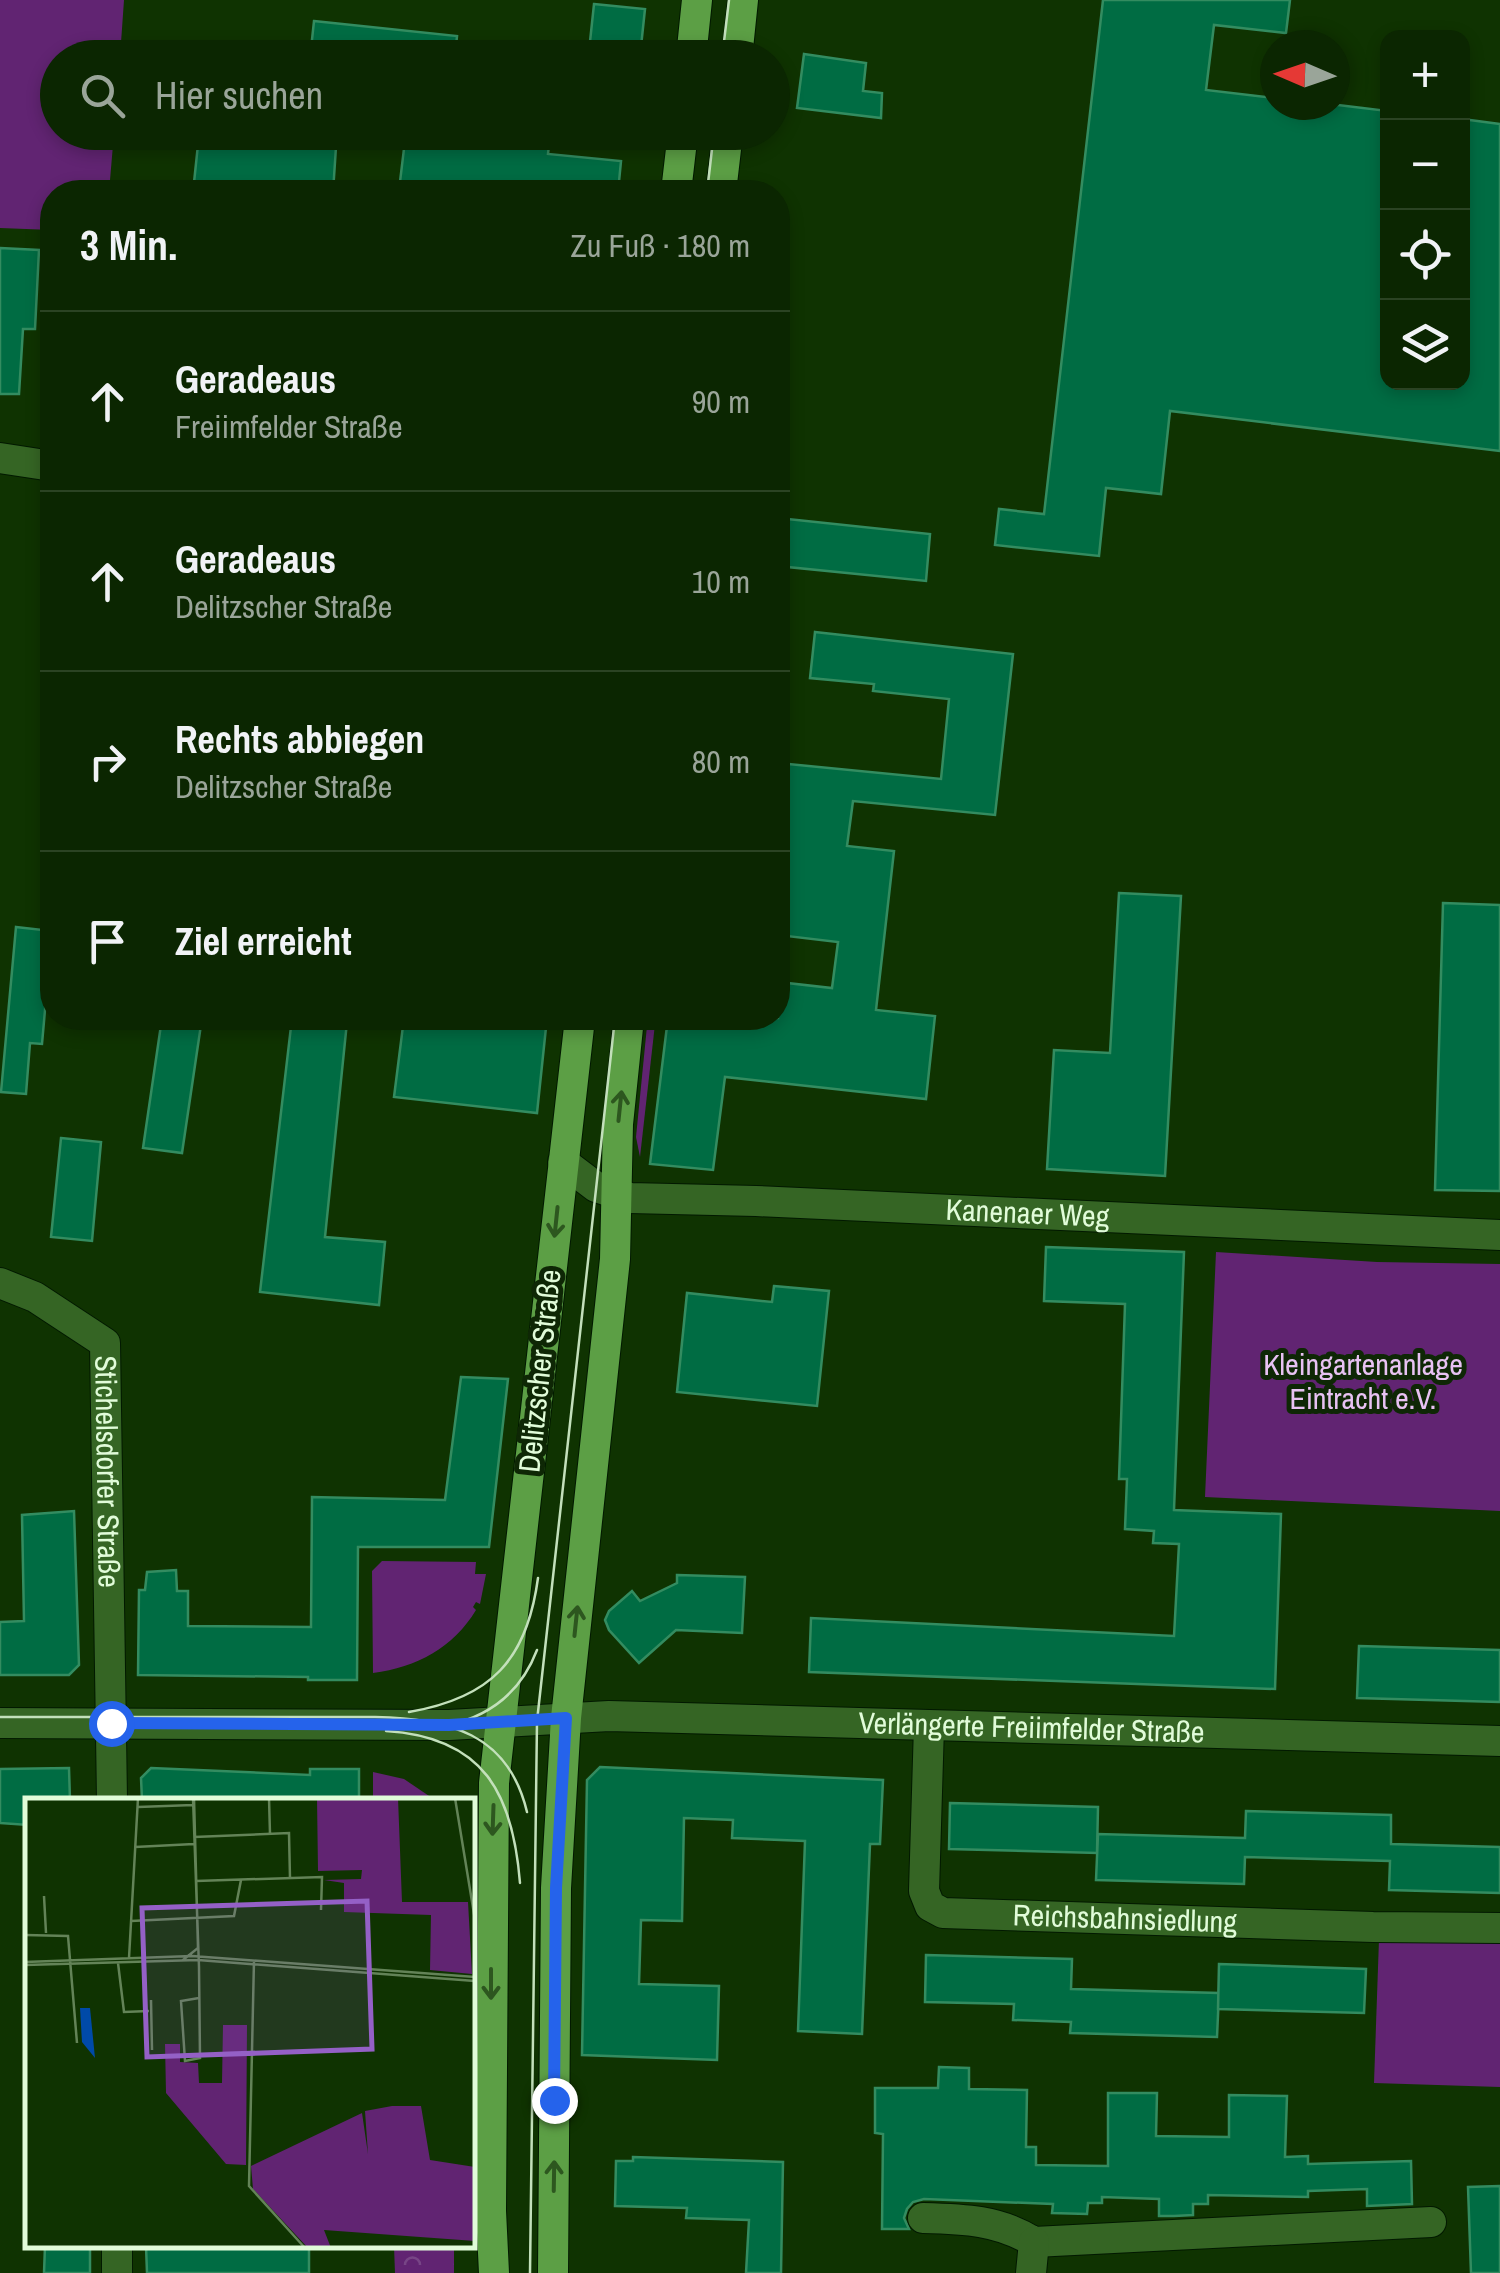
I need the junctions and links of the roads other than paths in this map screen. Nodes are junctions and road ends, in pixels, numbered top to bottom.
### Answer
1 (697, 0) edge
2 (743, 0) edge
3 (693, 40) edge
4 (739, 40) edge
5 (680, 150) edge
6 (726, 150) edge
7 (677, 180) edge
8 (722, 180) edge
9 (0, 458) edge
10 (40, 463) edge
11 (579, 1030) edge
12 (628, 1030) edge
13 (563, 1162) junction
14 (617, 1196) junction
15 (1500, 1235) edge
16 (0, 1283) edge
17 (566, 1718) junction
18 (0, 1723) edge
19 (111, 1723) junction
20 (499, 1724) junction
21 (929, 1726) junction
22 (1500, 1741) edge
23 (112, 1798) edge
24 (1500, 1928) edge
25 (923, 2218) dead end
26 (1431, 2222) dead end
27 (1034, 2242) junction
28 (116, 2248) edge
29 (117, 2273) edge
30 (494, 2273) edge
31 (553, 2273) edge
32 (1030, 2273) edge

1 - 3 main road
2 - 4 main road
5 - 7 main road
6 - 8 main road
9 - 10 street
11 - 13 main road, Delitzscher Straße
14 -> 12 main road, Delitzscher Straße
13 - 14 street, Kanenaer Weg
13 -> 20 main road, Delitzscher Straße
14 - 15 street, Kanenaer Weg
17 -> 14 main road, Delitzscher Straße
16 - 19 street, Stichelsdorfer Straße
17 - 20 street
17 - 21 street, Verlängerte Freiimfelder Straße
31 -> 17 main road, Delitzscher Straße
18 - 19 street
19 - 20 street
19 - 23 street
20 -> 30 main road, Delitzscher Straße
21 - 22 street, Verlängerte Freiimfelder Straße
21 - 24 street, Reichsbahnsiedlung
25 - 27 street
26 - 27 street
27 - 32 street
28 - 29 street

